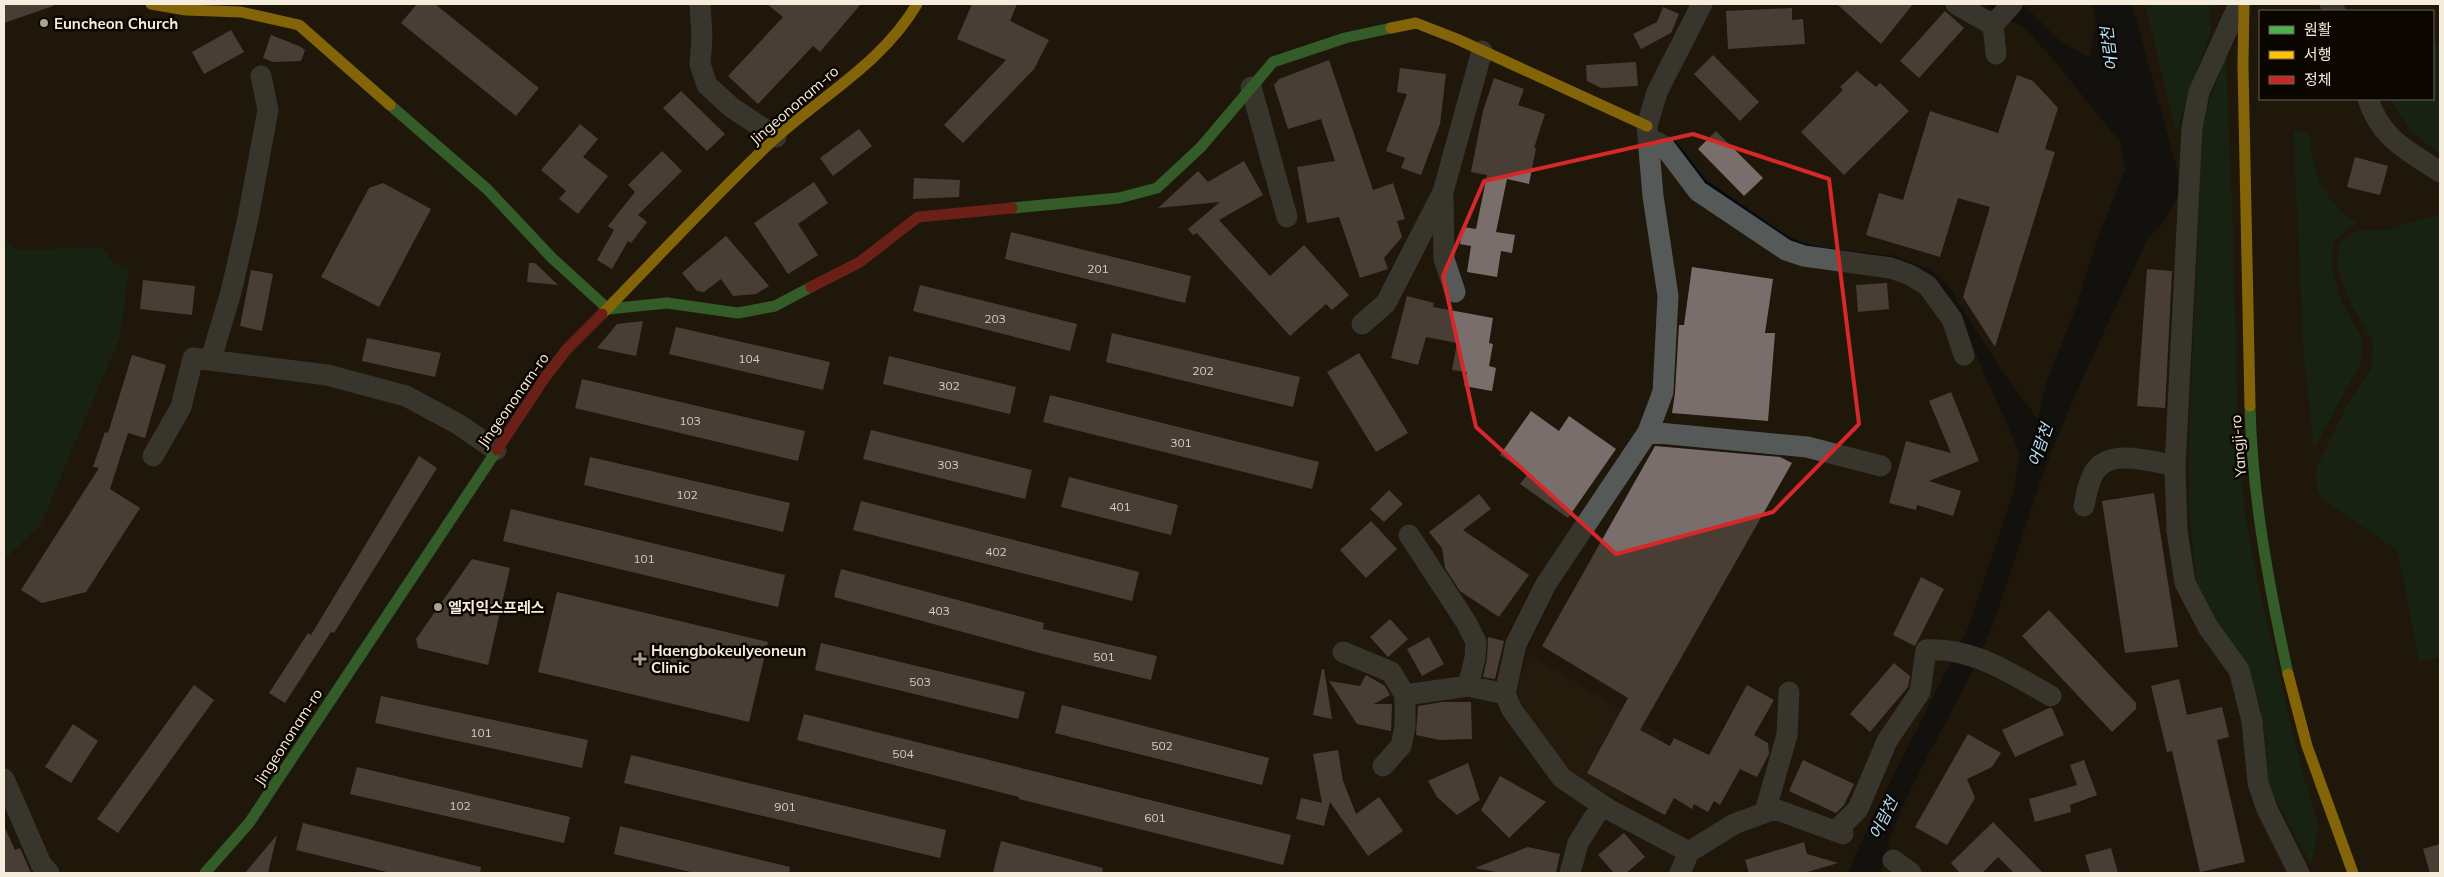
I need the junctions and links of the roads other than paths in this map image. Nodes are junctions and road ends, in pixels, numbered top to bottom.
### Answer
1 (151, 4) edge
2 (700, 4) edge
3 (917, 4) edge
4 (1702, 4) edge
5 (1956, 4) edge
6 (2012, 4) edge
7 (2239, 4) edge
8 (2244, 4) edge
9 (1993, 25) junction
10 (1482, 51) junction
11 (1996, 54) dead end
12 (261, 76) dead end
13 (1251, 87) junction
14 (2368, 100) edge
15 (1648, 132) junction
16 (776, 137) junction
17 (2440, 172) edge
18 (1443, 192) junction
19 (1287, 217) dead end
20 (1455, 292) dead end
21 (608, 309) junction
22 (1362, 324) dead end
23 (1964, 355) dead end
24 (211, 360) junction
25 (1648, 432) junction
26 (496, 450) junction
27 (153, 456) dead end
28 (1881, 466) dead end
29 (2176, 466) junction
30 (2084, 506) dead end
31 (1409, 535) dead end
32 (1343, 652) dead end
33 (1468, 686) junction
34 (1789, 692) dead end
35 (1405, 694) junction
36 (1505, 694) junction
37 (2051, 696) dead end
38 (1383, 766) dead end
39 (4, 779) edge
40 (1602, 805) junction
41 (1765, 812) junction
42 (1689, 852) junction
43 (1893, 860) dead end
44 (2347, 869) edge
45 (49, 873) edge
46 (205, 873) edge
47 (1570, 873) edge
48 (1680, 873) edge
49 (1911, 873) edge
50 (2299, 873) edge

1 - 21 street
2 - 16 street
3 - 16 street, Jingeononam-ro
4 - 15 street
5 - 9 street
6 - 9 street
7 - 29 street
8 - 44 street, Yangji-ro
9 - 11 street
10 - 13 street
10 - 15 street
10 - 18 street
12 - 24 street
13 - 19 street
13 - 21 street
14 - 17 street
15 - 23 street
15 - 25 street
16 - 21 street, Jingeononam-ro
18 - 20 street
18 - 22 street
21 - 26 street, Jingeononam-ro
24 - 26 street
24 - 27 street
25 - 28 street
25 - 36 street
26 - 46 street, Jingeononam-ro
29 - 30 street
29 - 50 street
31 - 33 street
32 - 35 street
33 - 35 street
33 - 36 street
34 - 41 street
35 - 38 street
36 - 40 street
37 - 41 street
39 - 45 street
40 - 42 street
40 - 47 street
41 - 42 street
42 - 48 street
43 - 49 street

